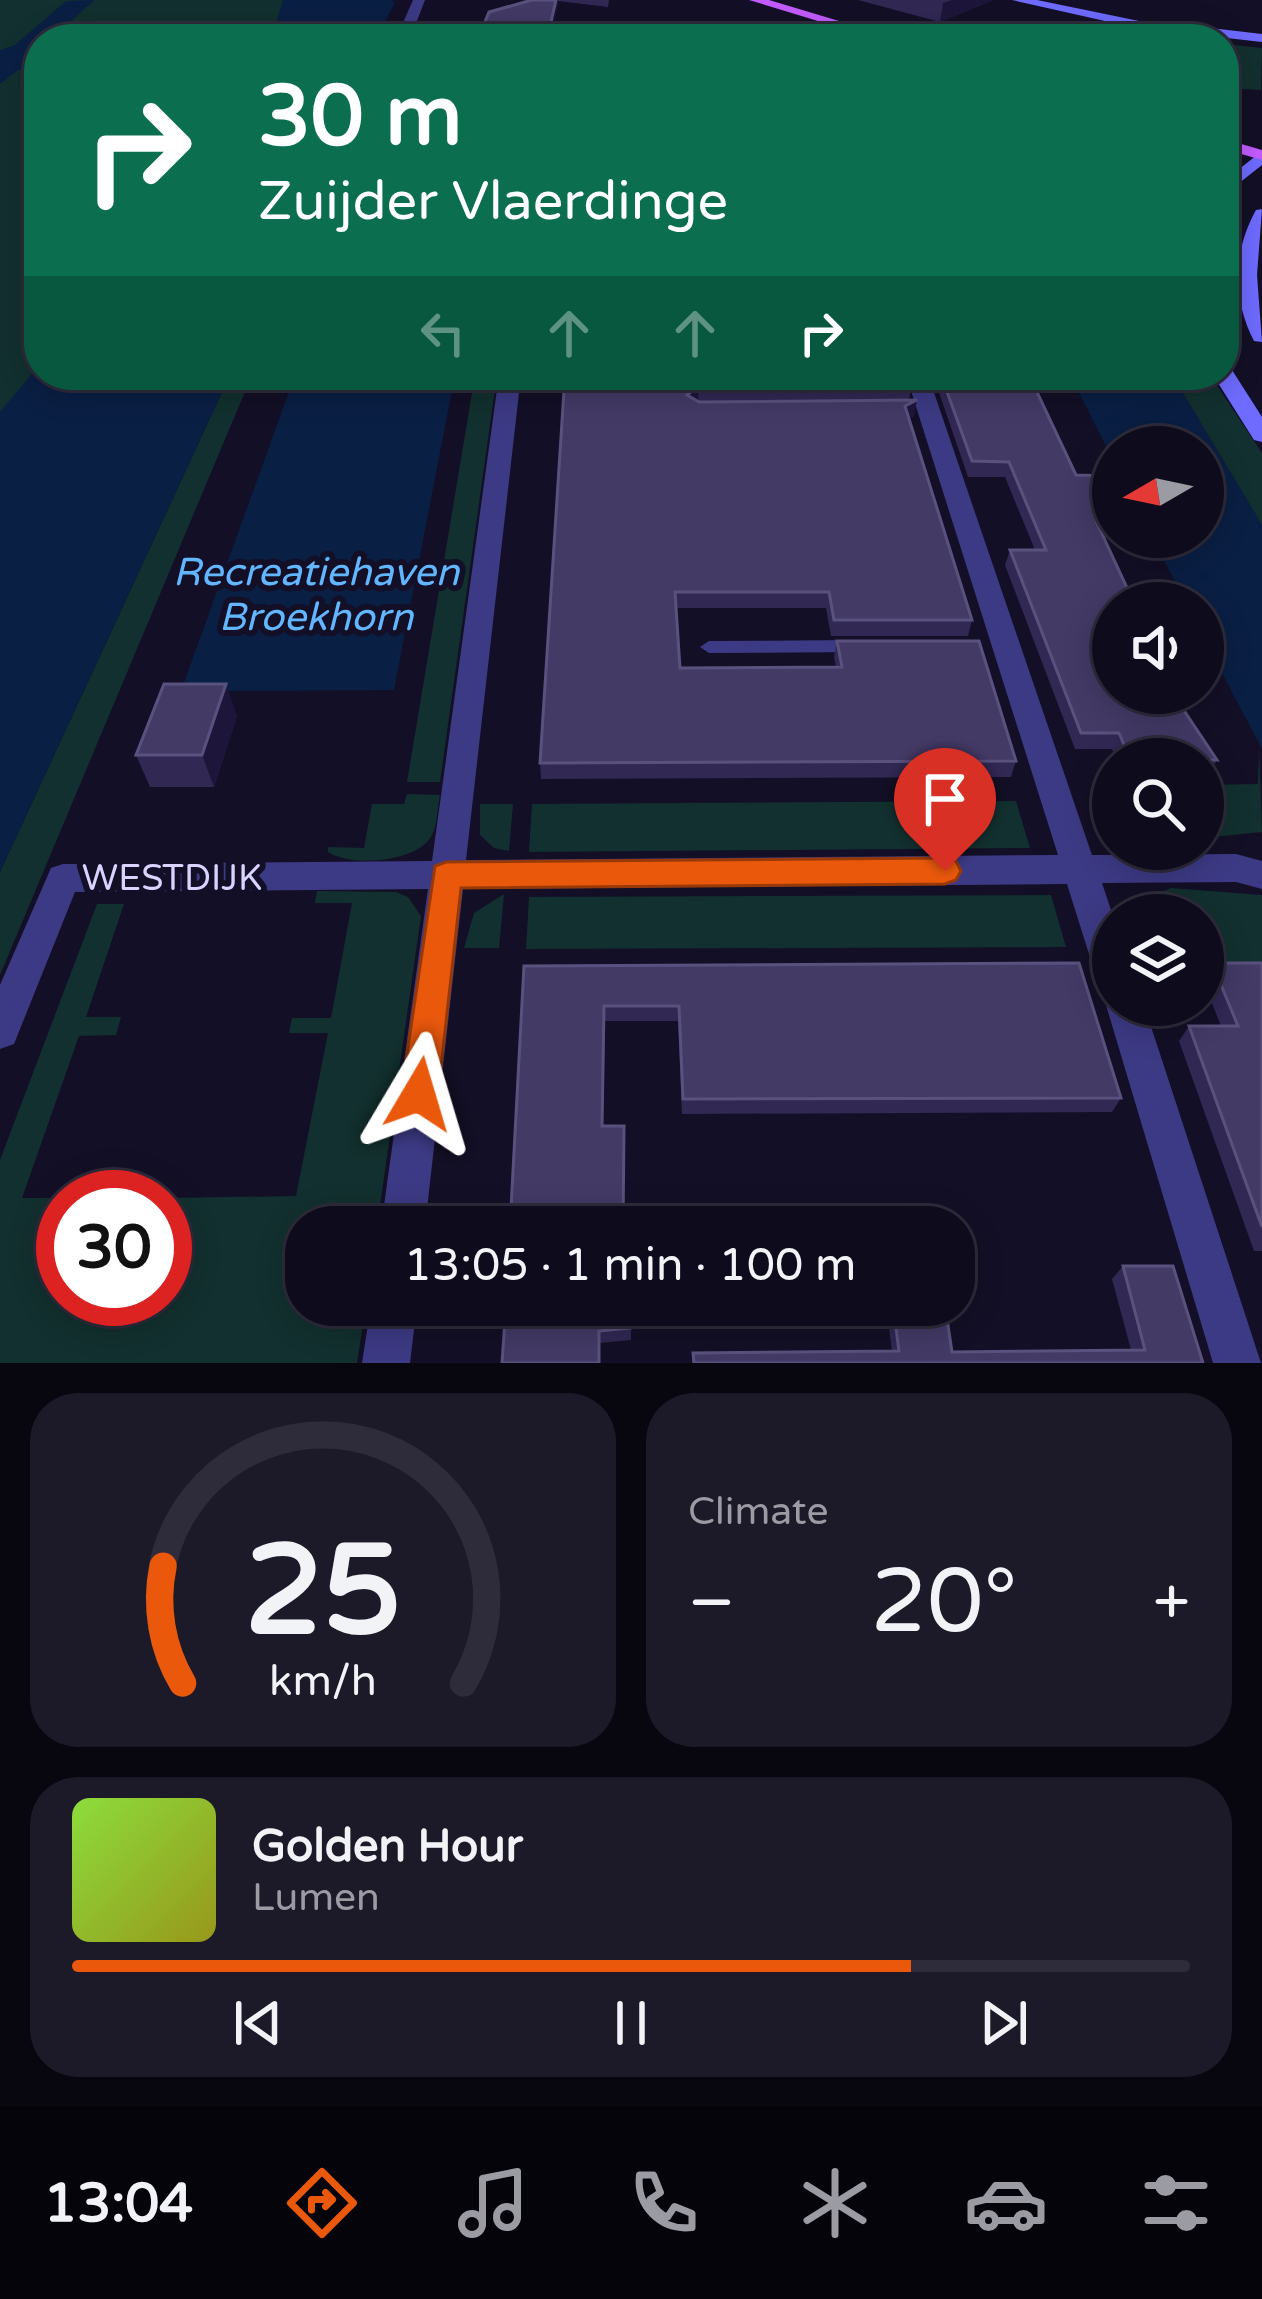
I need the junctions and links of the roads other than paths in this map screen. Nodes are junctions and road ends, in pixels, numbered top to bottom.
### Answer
1 (1026, 1) edge
2 (748, 3) edge
3 (1113, 21) junction
4 (806, 24) edge
5 (832, 24) edge
6 (1128, 24) edge
7 (1134, 24) edge
8 (1262, 155) edge
9 (1239, 176) edge
10 (1262, 214) edge
11 (1262, 336) edge
12 (508, 390) edge
13 (917, 390) edge
14 (1234, 390) edge
15 (1262, 435) edge
16 (870, 646) edge
17 (709, 647) dead end
18 (1253, 867) edge
19 (1081, 869) junction
20 (446, 875) junction
21 (1092, 904) edge
22 (1132, 1026) edge
23 (0, 1031) edge
24 (406, 1206) edge
25 (391, 1326) edge
26 (386, 1363) edge
27 (1237, 1363) edge

1 - 3 street
2 - 4 main road
2 - 5 main road
3 - 6 street
3 - 7 street
8 - 9 street
10 - 11 street
12 - 20 street
13 - 19 street
14 - 15 street
16 - 17 lane
18 - 19 street
19 - 20 street
19 - 21 street
20 - 23 street, WESTDIJK
20 - 24 street
22 - 27 street
25 - 26 street

